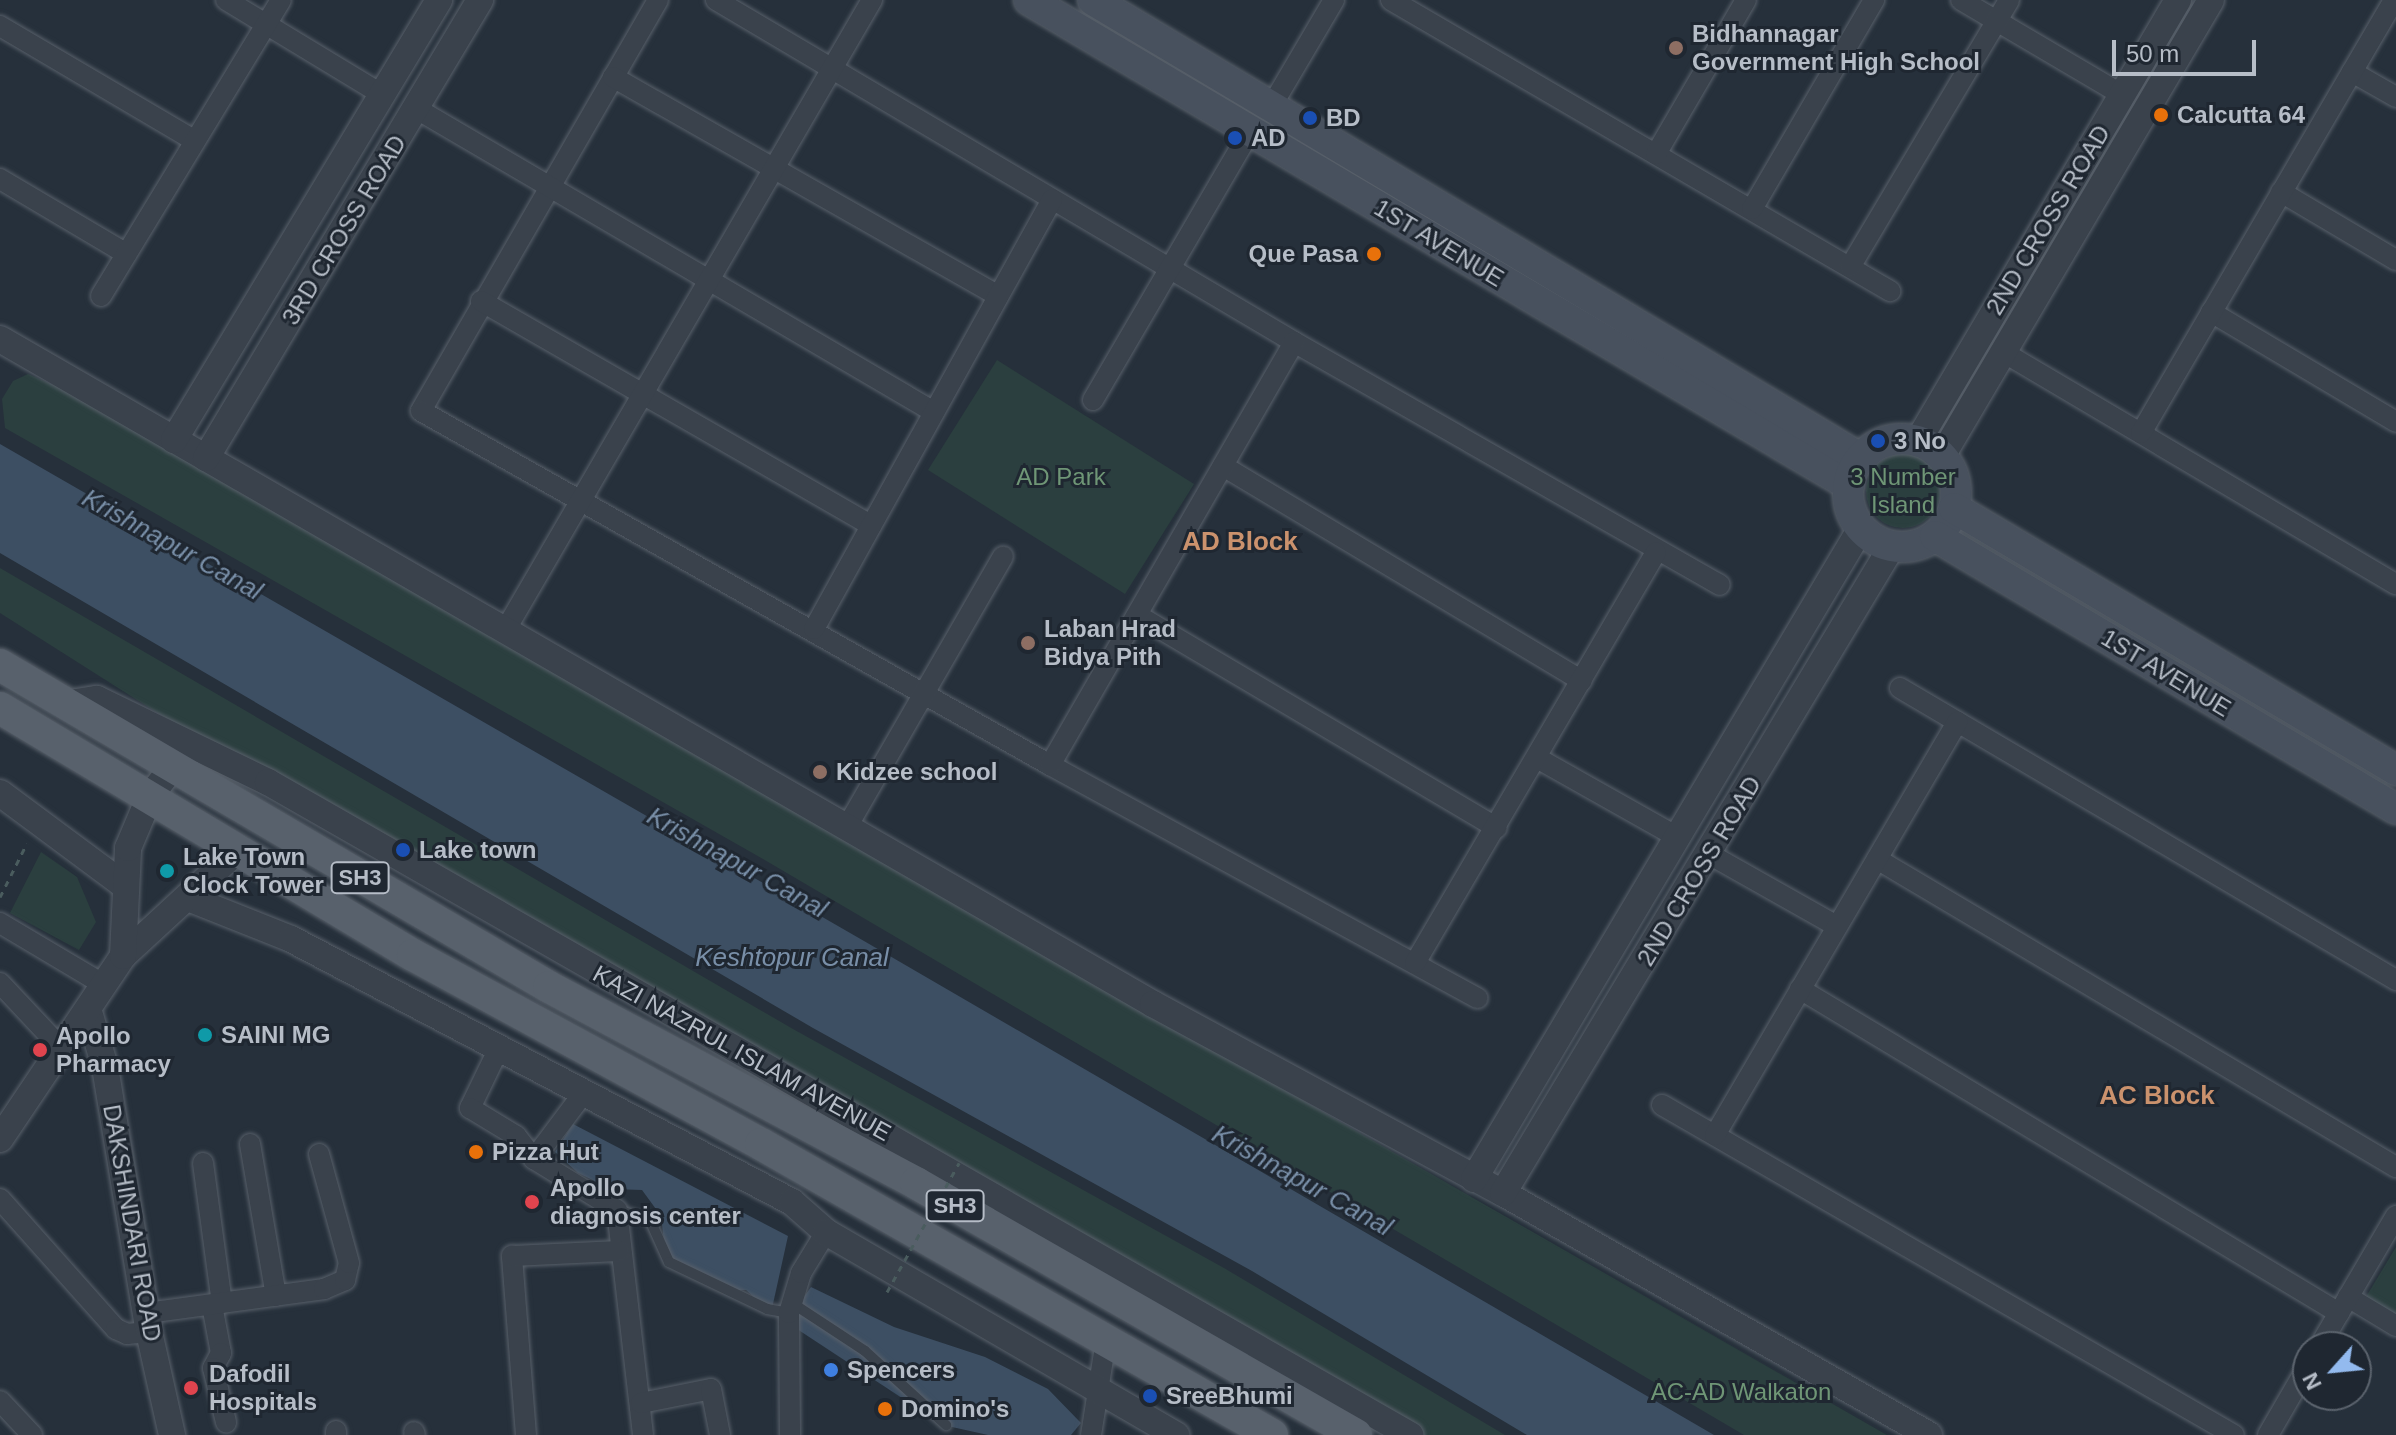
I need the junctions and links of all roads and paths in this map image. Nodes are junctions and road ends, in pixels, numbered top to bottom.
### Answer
1 (226, 0) edge
2 (281, 0) edge
3 (439, 0) edge
4 (658, 0) edge
5 (716, 0) edge
6 (872, 0) edge
7 (1029, 0) edge
8 (1093, 0) edge
9 (1334, 0) edge
10 (1391, 0) edge
11 (1746, 0) edge
12 (1874, 0) edge
13 (1961, 0) edge
14 (2009, 0) edge
15 (2178, 0) edge
16 (2211, 0) edge
17 (2394, 0) edge
18 (468, 4) edge
19 (1997, 21) junction
20 (267, 25) junction
21 (0, 26) edge
22 (833, 69) junction
23 (2352, 72) junction
24 (613, 77) junction
25 (383, 95) junction
26 (2122, 95) junction
27 (2396, 97) edge
28 (1271, 107) junction
29 (417, 109) junction
30 (1250, 131) junction
31 (195, 141) junction
32 (1656, 154) junction
33 (774, 169) junction
34 (0, 179) edge
35 (332, 181) junction
36 (551, 192) junction
37 (2281, 192) junction
38 (363, 199) junction
39 (1052, 199) junction
40 (1752, 209) junction
41 (127, 254) junction
42 (2396, 260) edge
43 (1850, 267) junction
44 (1167, 268) junction
45 (708, 282) junction
46 (2010, 284) junction
47 (1890, 291) dead end
48 (101, 296) dead end
49 (998, 296) junction
50 (2035, 297) junction
51 (481, 301) junction
52 (2211, 312) junction
53 (0, 339) edge
54 (1294, 342) junction
55 (2003, 352) junction
56 (643, 394) junction
57 (1093, 400) dead end
58 (934, 412) junction
59 (2396, 422) edge
60 (2141, 433) junction
61 (174, 440) junction
62 (1930, 449) junction
63 (206, 458) junction
64 (1223, 466) junction
65 (1855, 471) junction
66 (581, 500) junction
67 (1954, 508) junction
68 (871, 525) junction
69 (1861, 528) junction
70 (1935, 536) junction
71 (1892, 546) junction
72 (1656, 552) junction
73 (1003, 557) dead end
74 (2396, 584) edge
75 (1720, 585) dead end
76 (1137, 615) junction
77 (506, 629) junction
78 (814, 629) junction
79 (2182, 643) junction
80 (0, 665) edge
81 (2165, 672) junction
82 (1582, 681) junction
83 (1900, 688) dead end
84 (925, 693) junction
85 (64, 704) junction
86 (0, 708) edge
87 (1957, 722) junction
88 (1537, 758) junction
89 (1723, 759) junction
90 (1050, 765) junction
91 (171, 769) junction
92 (2396, 770) edge
93 (1754, 779) junction
94 (0, 793) edge
95 (150, 796) junction
96 (2396, 809) edge
97 (38, 820) junction
98 (848, 825) junction
99 (1497, 828) junction
100 (1677, 837) junction
101 (240, 848) junction
102 (1709, 854) junction
103 (1877, 859) junction
104 (125, 886) junction
105 (0, 897) edge
106 (188, 898) junction
107 (0, 923) edge
108 (1837, 926) junction
109 (1616, 940) junction
110 (123, 956) junction
111 (1646, 959) junction
112 (1415, 963) junction
113 (2396, 980) edge
114 (0, 983) edge
115 (106, 986) junction
116 (549, 987) junction
117 (1800, 989) junction
118 (1478, 998) dead end
119 (89, 1012) junction
120 (536, 1022) junction
121 (500, 1046) junction
122 (63, 1050) junction
123 (585, 1091) junction
124 (1662, 1105) dead end
125 (1715, 1135) junction
126 (0, 1139) edge
127 (250, 1144) dead end
128 (319, 1154) dead end
129 (534, 1159) junction
130 (203, 1163) dead end
131 (959, 1163) dead end
132 (2396, 1167) edge
133 (1474, 1179) junction
134 (1503, 1193) junction
135 (0, 1199) edge
136 (617, 1210) junction
137 (2396, 1216) edge
138 (826, 1232) junction
139 (619, 1251) junction
140 (887, 1292) dead end
141 (276, 1296) junction
142 (217, 1304) junction
143 (2344, 1305) junction
144 (790, 1308) junction
145 (148, 1322) junction
146 (2396, 1326) edge
147 (2329, 1331) edge
148 (1106, 1340) junction
149 (1101, 1391) junction
150 (2292, 1394) edge
151 (0, 1401) edge
152 (641, 1403) junction
153 (226, 1422) dead end
154 (946, 1425) dead end
155 (1088, 1433) edge
156 (32, 1435) edge
157 (172, 1435) edge
158 (526, 1435) edge
159 (643, 1435) edge
160 (720, 1435) edge
161 (790, 1435) edge
162 (1176, 1435) edge
163 (1272, 1435) edge
164 (1356, 1435) edge
165 (1410, 1435) edge
166 (1929, 1435) edge
167 (2234, 1435) edge
168 (2268, 1435) edge

1 - 20 street
2 - 20 street
3 - 25 street, 3RD CROSS ROAD
4 - 24 street
5 - 22 street
6 - 22 street
7 - 30 main road, 1ST AVENUE
8 - 28 main road
9 - 28 street
10 - 32 street
11 - 32 street
12 - 40 street
13 - 19 street
14 - 19 street
15 - 26 street, 2ND CROSS ROAD
16 - 50 street
17 - 23 street
18 - 29 street, 3RD CROSS ROAD
19 - 26 street
19 - 43 street
20 - 25 street
20 - 31 street
21 - 31 street
22 - 33 street
22 - 39 street
23 - 27 street
23 - 37 street
24 - 33 street
24 - 36 street
25 - 35 street, 3RD CROSS ROAD
26 - 46 street, 2ND CROSS ROAD
28 - 65 main road
29 - 36 street
29 - 38 street, 3RD CROSS ROAD
30 - 44 street
30 - 65 main road, 1ST AVENUE
31 - 41 street
32 - 40 street
33 - 45 street
33 - 49 street
34 - 41 street
35 - 38 street
35 - 61 street, 3RD CROSS ROAD
36 - 45 street
36 - 51 street
37 - 42 street
37 - 52 street
38 - 63 street, 3RD CROSS ROAD
39 - 44 street
39 - 49 street
40 - 43 street
41 - 48 street
43 - 47 street
44 - 54 street
44 - 57 street
45 - 56 street
45 - 58 street
46 - 50 street
46 - 62 street, 2ND CROSS ROAD
49 - 58 street
50 - 55 street
51 - 56 street
51 - 66 street
52 - 59 street
52 - 60 street
53 - 61 street
54 - 64 street
54 - 72 street
55 - 60 street
55 - 62 street
56 - 66 street
56 - 68 street
58 - 68 street
60 - 74 street
61 - 63 street
62 - 65 main road
62 - 67 main road
63 - 77 street
64 - 76 street
64 - 82 street
65 - 69 main road
66 - 77 street
66 - 78 street
67 - 70 main road
67 - 79 main road, 1ST AVENUE
68 - 78 street
69 - 71 main road
69 - 89 street
70 - 71 main road
70 - 81 main road, 1ST AVENUE
71 - 93 street, 2ND CROSS ROAD
72 - 75 street
72 - 82 street
73 - 84 street
76 - 90 street
76 - 99 street
77 - 98 street
78 - 84 street
79 - 81 main road
79 - 92 main road, 1ST AVENUE
80 - 85 main road, KAZI NAZRUL ISLAM AVENUE / SH3
81 - 96 main road, 1ST AVENUE
82 - 88 street
83 - 87 street
84 - 90 street
84 - 98 street
85 - 91 main road, KAZI NAZRUL ISLAM AVENUE / SH3
85 - 165 street, KAZI NAZRUL ISLAM AVENUE
86 - 95 main road, SH3
87 - 103 street
87 - 113 street
88 - 99 street
88 - 100 street
89 - 93 street
89 - 100 street
90 - 112 street
91 - 95 street
91 - 116 main road, KAZI NAZRUL ISLAM AVENUE / SH3
93 - 102 street, 2ND CROSS ROAD
94 - 97 street
95 - 101 main road, SH3
95 - 104 street
97 - 104 street
97 - 105 path
98 - 133 street
99 - 112 street
100 - 109 street
101 - 106 street
101 - 120 main road, SH3
102 - 108 street
102 - 111 street, 2ND CROSS ROAD
103 - 108 street
103 - 132 street
104 - 110 street
106 - 110 street
106 - 121 street
107 - 115 street
108 - 117 street
109 - 111 street
109 - 133 street
110 - 115 street
111 - 134 street, 2ND CROSS ROAD
112 - 118 street
114 - 122 street
115 - 119 street
116 - 120 main road
116 - 164 main road, KAZI NAZRUL ISLAM AVENUE / SH3
117 - 125 street
117 - 143 street
119 - 122 street
119 - 145 street, DAKSHINDARI ROAD
120 - 148 main road, SH3
121 - 123 street
121 - 129 street
122 - 126 street
123 - 129 street
123 - 138 street
124 - 125 street
125 - 167 street
127 - 141 street
128 - 141 street
129 - 136 street
130 - 142 street
131 - 140 path, bridge
133 - 134 street
134 - 166 street
135 - 145 street
136 - 139 street
136 - 144 lane
137 - 143 street
138 - 144 street
138 - 149 street
139 - 152 street
139 - 158 street
141 - 142 street
142 - 145 street
142 - 153 street
143 - 146 street
143 - 147 street
144 - 154 lane
144 - 161 street
145 - 157 street, DAKSHINDARI ROAD
148 - 149 street
148 - 163 main road, SH3
149 - 155 street
149 - 162 street
150 - 168 street
151 - 156 street
152 - 159 street
152 - 160 street

